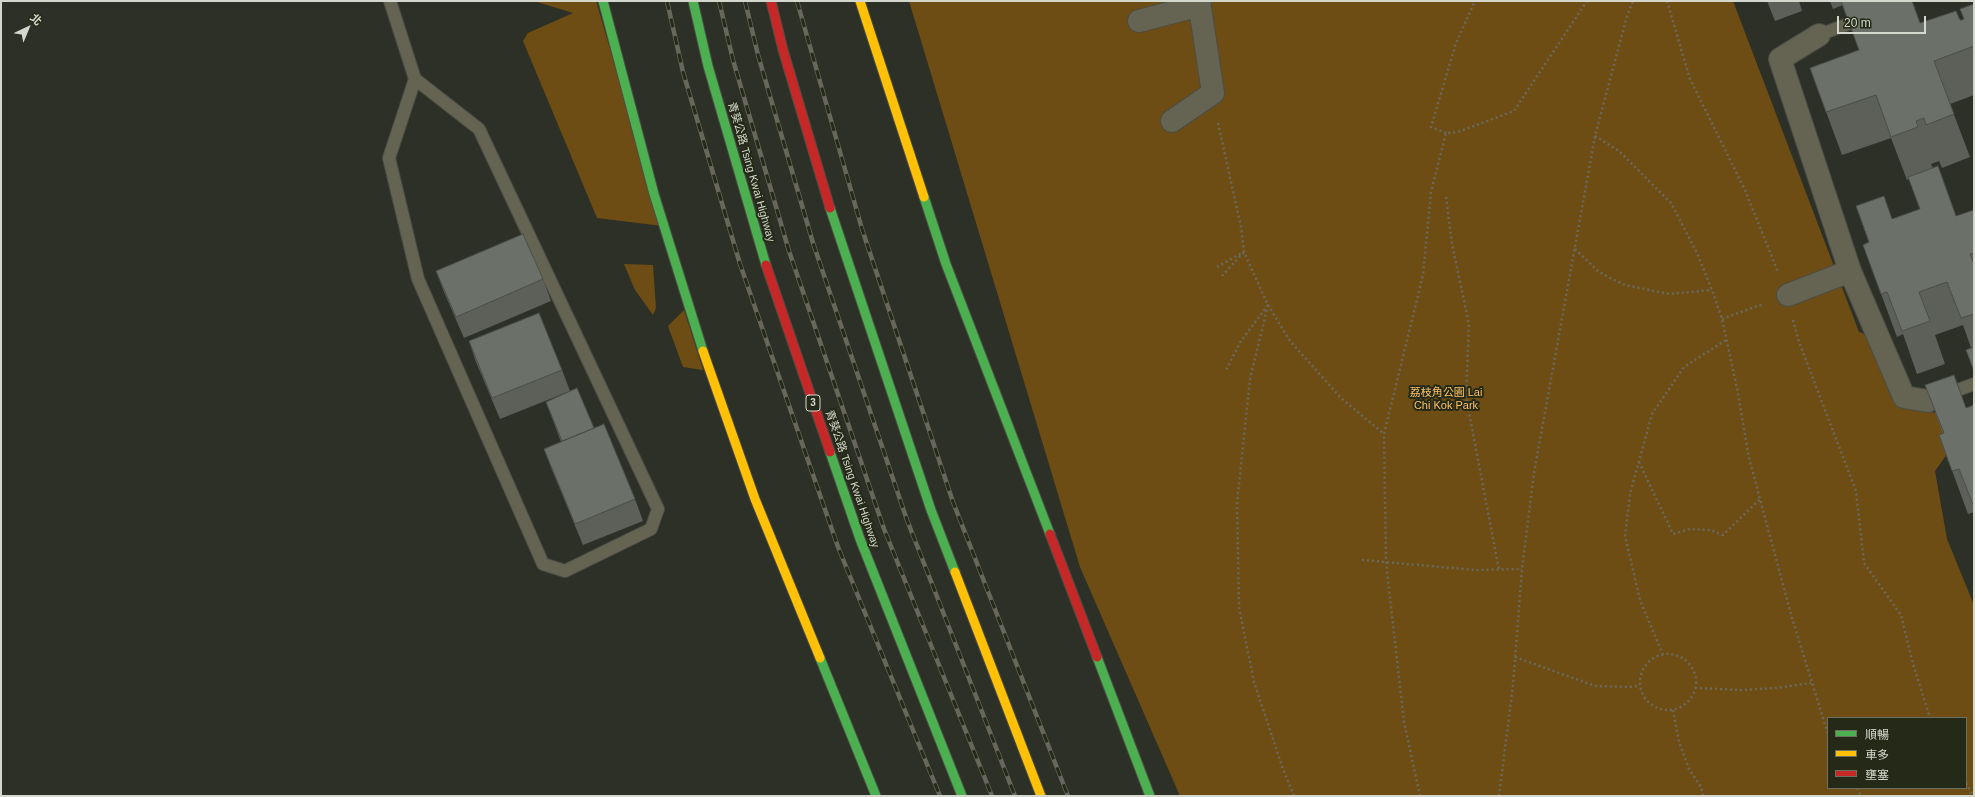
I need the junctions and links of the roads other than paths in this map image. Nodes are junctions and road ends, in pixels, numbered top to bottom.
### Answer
1 (390, 1) edge
2 (603, 1) edge
3 (693, 1) edge
4 (772, 1) edge
5 (860, 1) edge
6 (1200, 3) edge
7 (1878, 12) edge
8 (1139, 21) dead end
9 (1818, 35) joint
10 (415, 79) junction
11 (1172, 121) dead end
12 (1850, 271) junction
13 (1788, 295) road end
14 (1974, 384) edge
15 (1928, 401) joint
16 (876, 796) edge
17 (962, 796) edge
18 (1041, 796) edge
19 (1150, 796) edge

1 - 10 lane
2 - 16 highway
3 - 17 highway, 青葵公路 Tsing Kwai Highway / 3
4 - 18 highway
5 - 19 highway
6 - 8 street
6 - 11 street
7 - 9 lane
9 - 12 street
10 - 10 lane
12 - 13 street
12 - 15 street
14 - 15 lane

